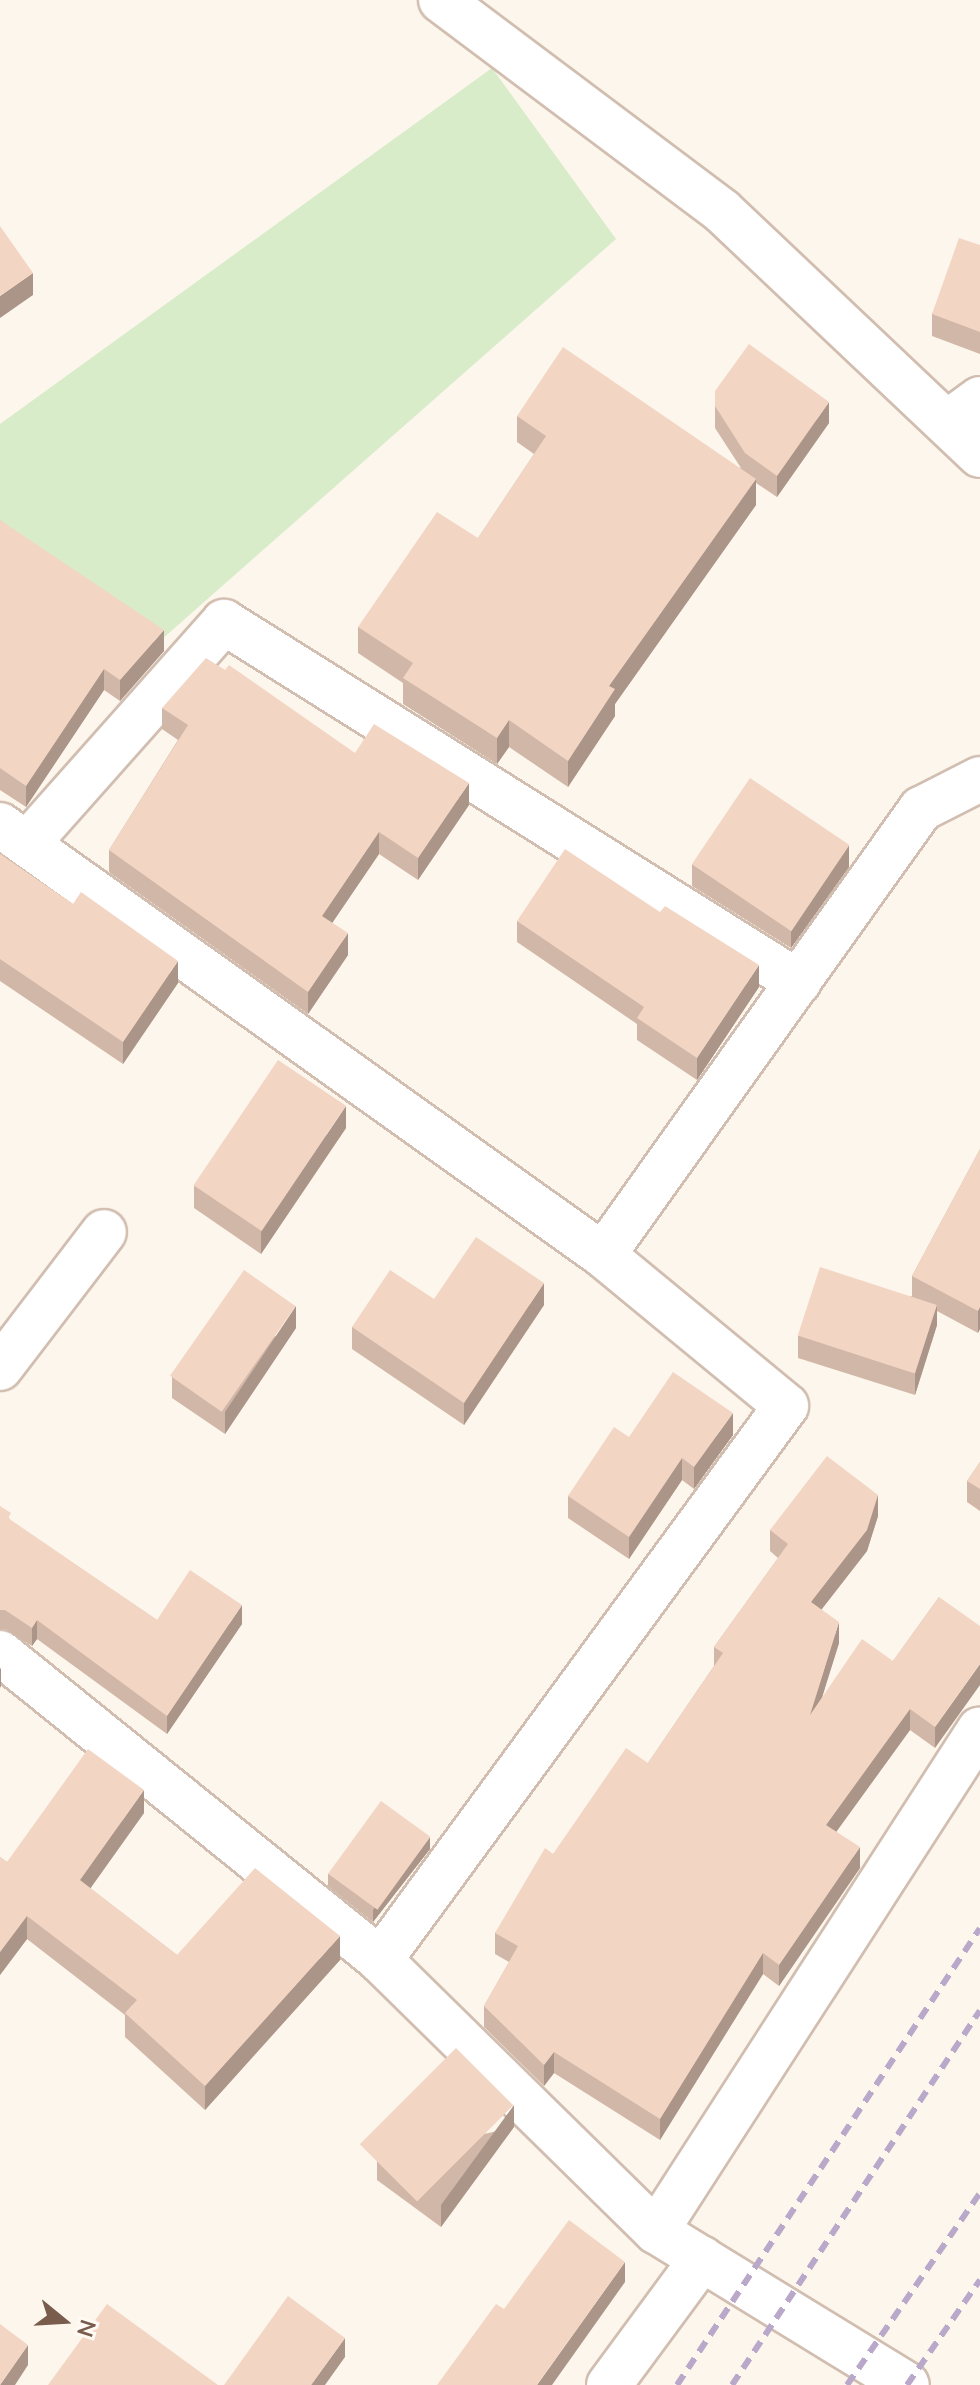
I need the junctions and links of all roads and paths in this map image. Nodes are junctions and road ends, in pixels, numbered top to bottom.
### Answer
1 (441, 0) edge
2 (963, 411) edge
3 (980, 455) edge
4 (980, 779) edge
5 (14, 835) edge
6 (798, 982) junction
7 (104, 1232) dead end
8 (603, 1255) junction
9 (0, 1368) edge
10 (0, 1653) edge
11 (980, 1729) edge
12 (380, 1960) junction
13 (656, 2231) junction
14 (702, 2259) junction
15 (609, 2385) edge
16 (907, 2385) edge

1 - 2 street
2 - 3 street
4 - 6 street
5 - 6 street
5 - 8 street
6 - 8 street
7 - 9 street
8 - 12 street
10 - 12 street
11 - 13 street
12 - 13 street
13 - 14 street
14 - 15 street
14 - 16 street

